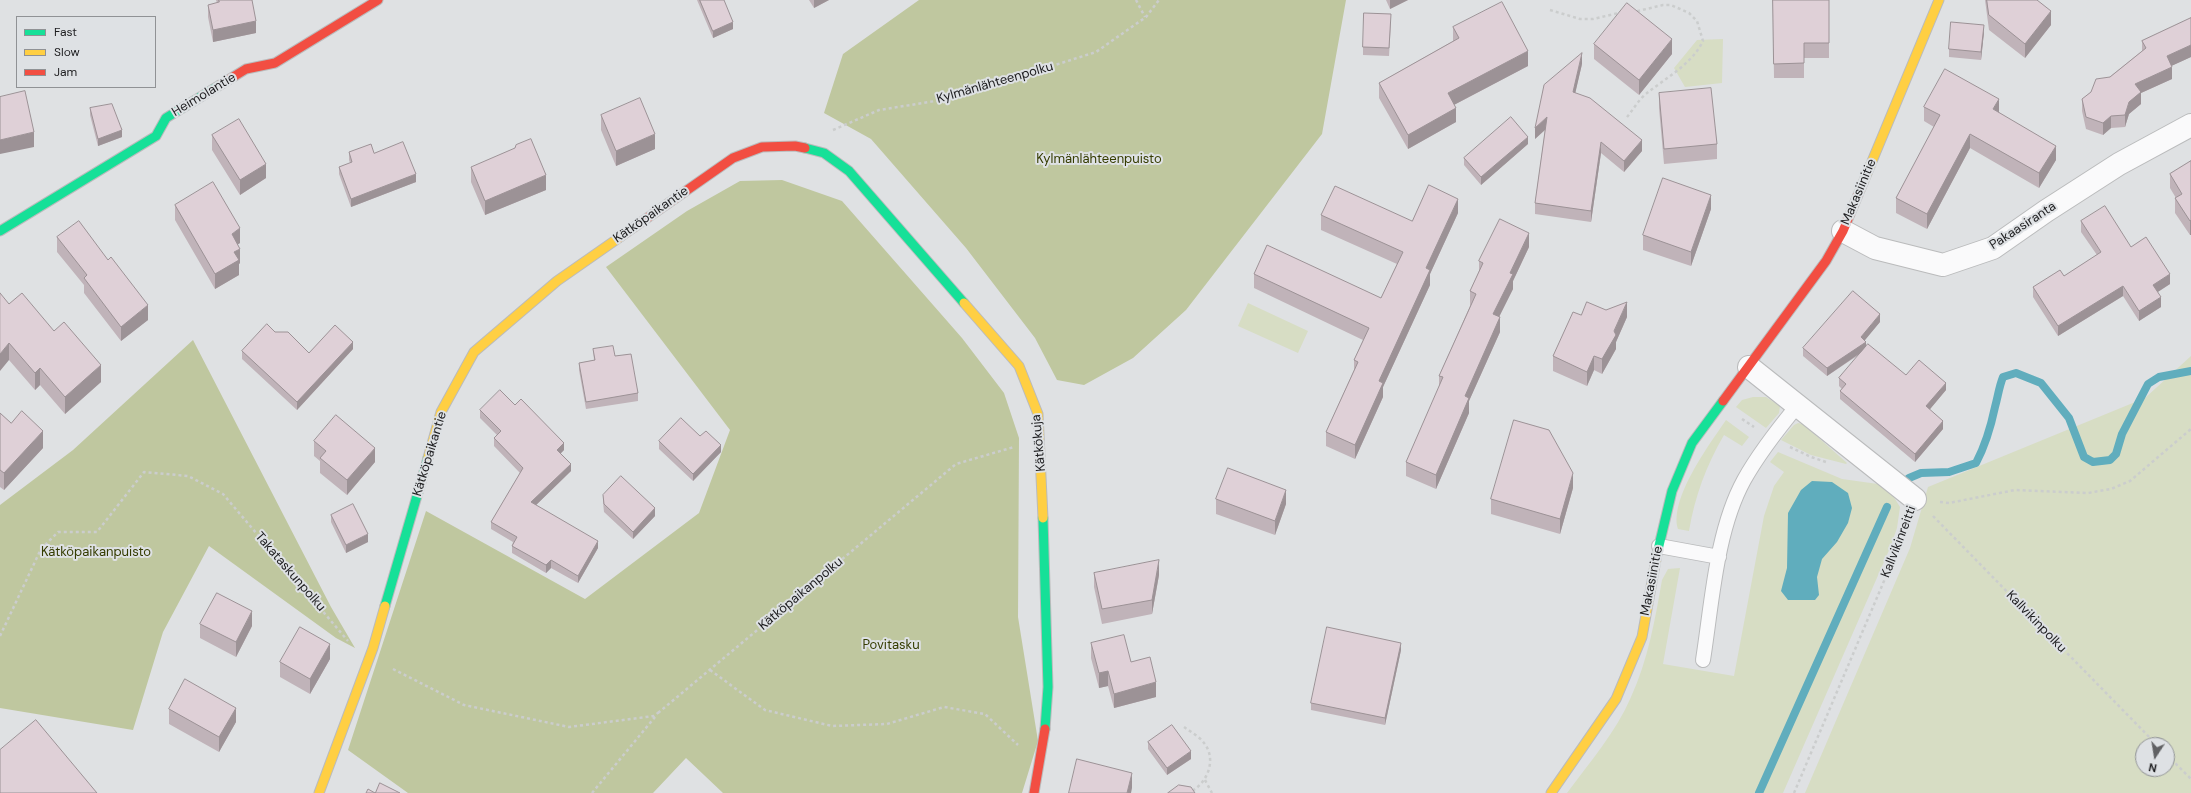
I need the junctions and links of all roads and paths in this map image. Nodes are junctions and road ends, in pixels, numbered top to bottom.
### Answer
1 (378, 0) edge
2 (1136, 0) edge
3 (1159, 0) edge
4 (1933, 3) edge
5 (1550, 10) dead end
6 (1626, 12) edge
7 (1632, 12) edge
8 (1146, 17) junction
9 (1627, 117) dead end
10 (2191, 125) edge
11 (830, 131) dead end
12 (795, 146) joint
13 (0, 231) edge
14 (1843, 231) junction
15 (1749, 368) junction
16 (1798, 406) junction
17 (1739, 418) dead end
18 (2191, 429) edge
19 (1772, 438) junction
20 (1040, 440) junction
21 (1832, 464) dead end
22 (1916, 499) junction
23 (1659, 546) junction
24 (1719, 558) junction
25 (0, 636) edge
26 (370, 658) junction
27 (1703, 660) dead end
28 (710, 670) junction
29 (659, 712) junction
30 (1184, 727) dead end
31 (2149, 737) edge
32 (2175, 763) edge
33 (1040, 764) junction
34 (1205, 780) junction
35 (2191, 780) edge
36 (319, 793) edge
37 (592, 793) edge
38 (1034, 793) edge
39 (1188, 793) edge
40 (1212, 793) edge
41 (1551, 793) edge
42 (1794, 793) edge

1 - 13 street, Heimolantie
2 - 8 path
3 - 8 path, Kylmänlähteenpolku
4 - 14 street, Makasiinitie
5 - 6 path
7 - 9 path
8 - 11 path, Kylmänlähteenpolku
10 - 14 street, Pakaasiranta
12 - 20 street, Kätkökuja
12 - 26 street, Kätköpaikantie
14 - 15 street, Makasiinitie
15 - 16 street
15 - 23 street, Makasiinitie
16 - 19 lane
16 - 22 street
17 - 19 path
18 - 22 path, Kallvikinreitti
19 - 21 path
19 - 24 lane
20 - 28 path, Kätköpaikanpolku
20 - 33 street, Kätkökuja
22 - 31 path, Kallvikinpolku
22 - 42 path, Kallvikinreitti
23 - 24 lane
23 - 41 street, Makasiinitie
24 - 27 lane
25 - 26 path, Takataskunpolku
26 - 29 path, Takataskunpolku
26 - 36 street, Kätköpaikantie
28 - 29 path, Kätköpaikanpolku
28 - 33 path
29 - 37 path, Kätköpaikanpolku
30 - 34 path
32 - 35 path
33 - 38 street, Kätkökuja
34 - 39 path
34 - 40 path

